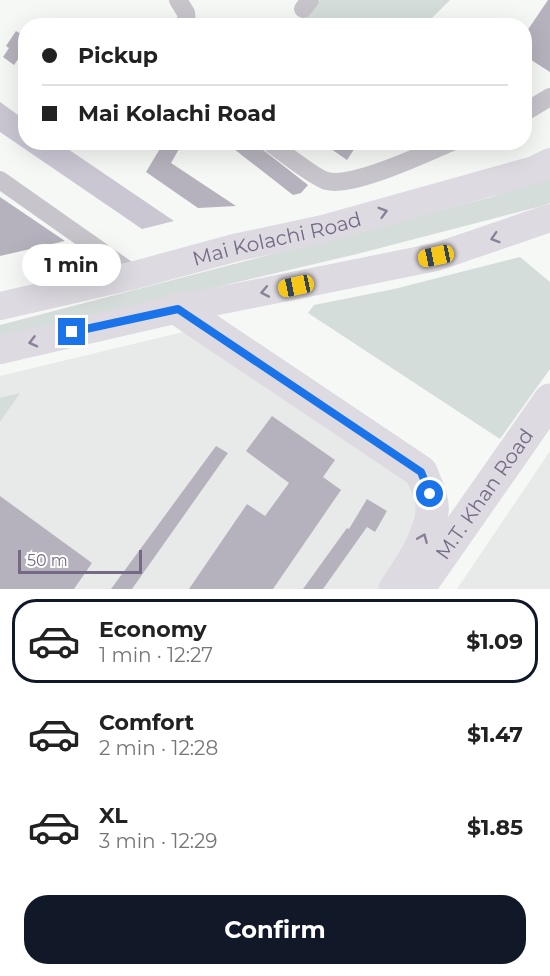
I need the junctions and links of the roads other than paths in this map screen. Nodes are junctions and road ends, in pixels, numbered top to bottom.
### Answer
1 (178, 0) edge
2 (186, 18) edge
3 (550, 97) edge
4 (532, 108) edge
5 (281, 150) edge
6 (433, 150) edge
7 (545, 164) edge
8 (0, 180) edge
9 (550, 218) edge
10 (135, 275) junction
11 (0, 306) edge
12 (178, 309) junction
13 (0, 350) edge
14 (550, 400) edge
15 (550, 438) edge
16 (491, 503) junction
17 (395, 589) edge
18 (418, 589) edge
19 (444, 589) edge

1 - 2 street
3 - 4 street
5 - 6 street
10 -> 7 main road, Mai Kolachi Road
8 - 10 street
9 -> 12 main road
10 - 11 main road, Mai Kolachi Road
12 -> 13 main road
17 -> 12 highway
14 - 16 highway, M.T. Khan Road
15 - 16 highway, M.T. Khan Road
16 - 18 highway, M.T. Khan Road
16 - 19 highway, M.T. Khan Road

